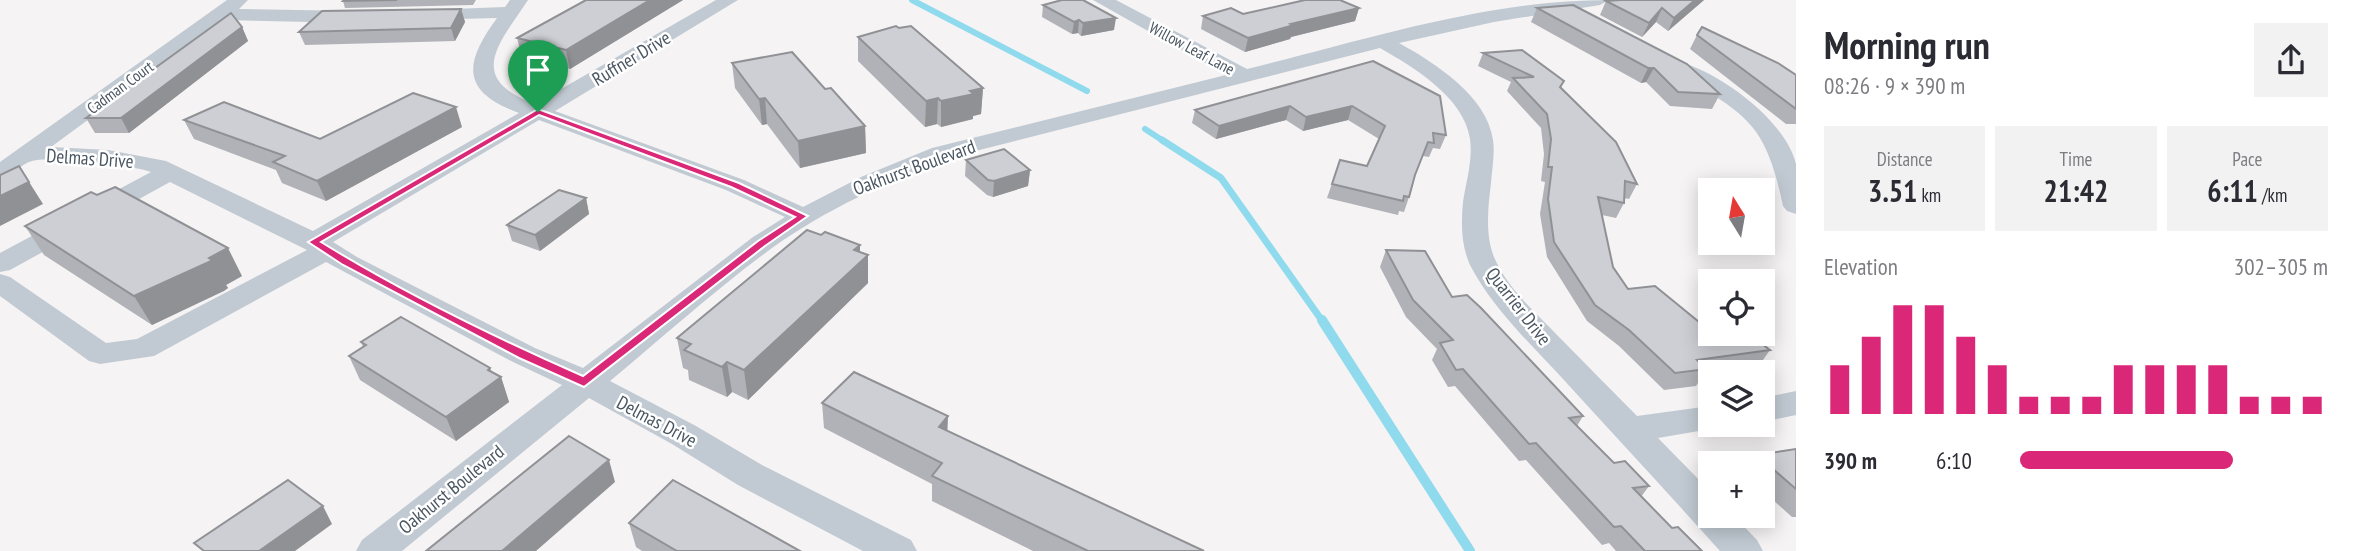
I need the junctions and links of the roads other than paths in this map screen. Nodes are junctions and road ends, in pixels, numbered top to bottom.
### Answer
1 (239, 0) edge
2 (729, 0) edge
3 (1102, 0) edge
4 (1559, 3) edge
5 (515, 6) edge
6 (1600, 12) edge
7 (221, 14) junction
8 (410, 16) edge
9 (368, 17) edge
10 (1383, 42) junction
11 (1661, 58) edge
12 (1246, 77) junction
13 (538, 112) junction
14 (26, 154) junction
15 (170, 172) junction
16 (0, 173) edge
17 (1796, 206) edge
18 (803, 216) junction
19 (320, 246) junction
20 (0, 264) edge
21 (0, 283) edge
22 (584, 382) junction
23 (1796, 403) edge
24 (1775, 407) edge
25 (1698, 420) edge
26 (1628, 429) junction
27 (1698, 502) edge
28 (1722, 528) edge
29 (375, 551) edge
30 (898, 551) edge
31 (1744, 551) edge

1 - 7 street, Cadman Court
2 - 13 street, Ruffner Drive
3 - 12 street, Willow Leaf Lane
4 - 6 street, Oakhurst Boulevard
4 - 10 street, Oakhurst Boulevard
5 - 8 street
5 - 13 street
7 - 9 street
7 - 14 street, Cadman Court
10 - 12 street, Oakhurst Boulevard
10 - 26 street, Quarrier Drive
11 - 17 street
12 - 18 street, Oakhurst Boulevard
13 - 18 street
13 - 19 street, Ruffner Drive
14 - 15 street, Delmas Drive
14 - 16 street, Cadman Court
15 - 19 street, Delmas Drive
15 - 20 street
18 - 22 street, Oakhurst Boulevard
19 - 21 street, Ruffner Drive
19 - 22 street, Delmas Drive
22 - 29 street, Oakhurst Boulevard
22 - 30 street, Delmas Drive
23 - 24 street
25 - 26 street
26 - 27 street, Quarrier Drive
28 - 31 street, Quarrier Drive

